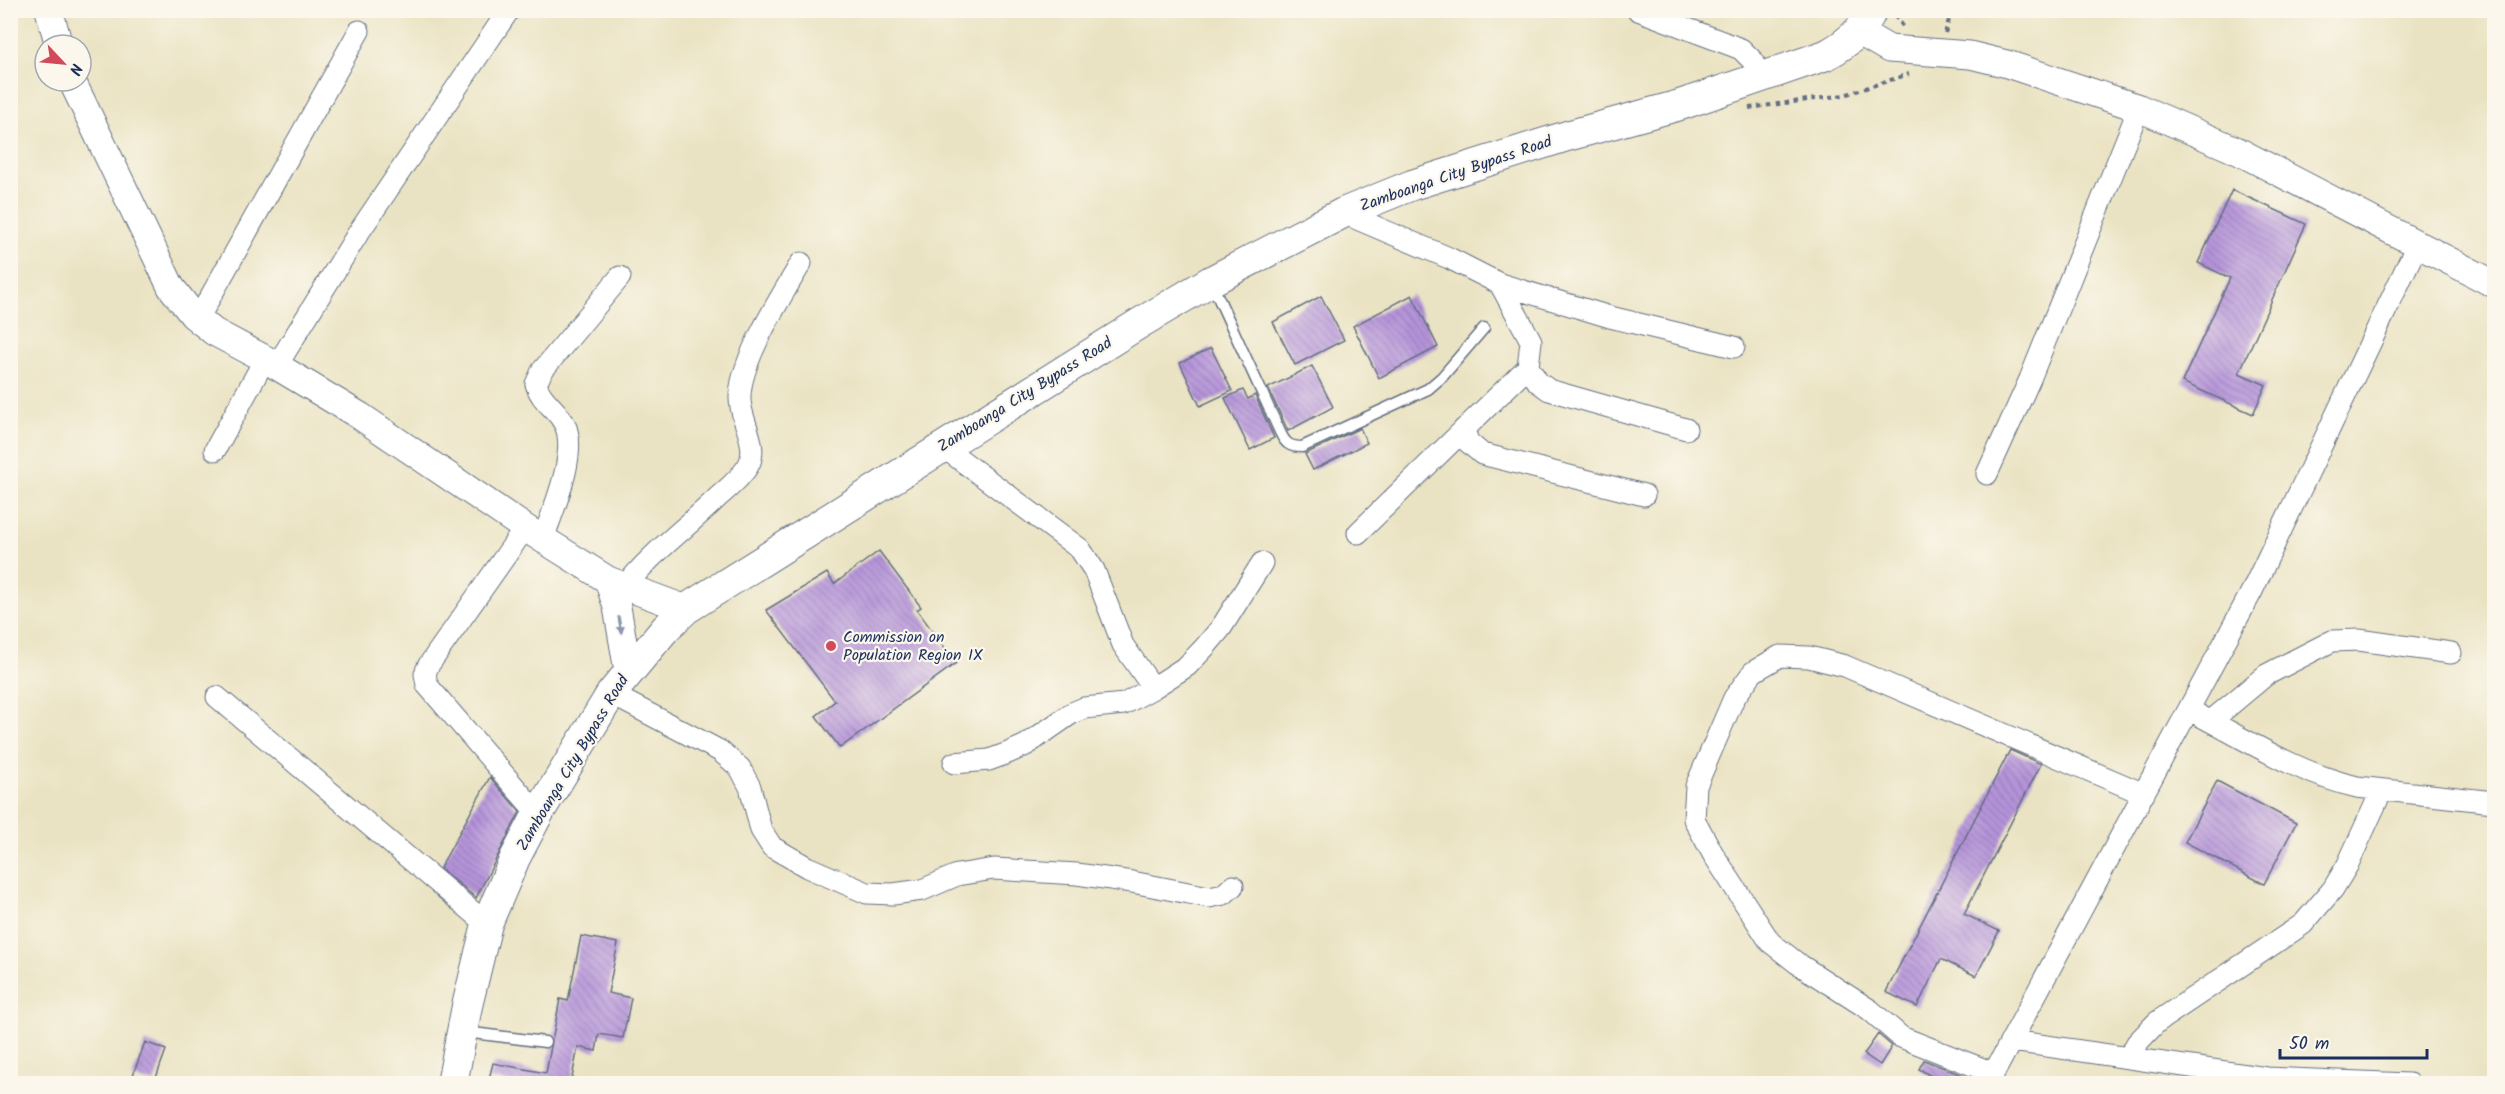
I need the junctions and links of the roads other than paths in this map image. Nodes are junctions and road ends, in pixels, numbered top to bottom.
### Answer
1 (49, 10) edge
2 (509, 10) edge
3 (1638, 10) edge
4 (1865, 21) edge
5 (359, 31) dead end
6 (56, 33) edge
7 (1757, 77) junction
8 (78, 93) edge
9 (2139, 108) junction
10 (1343, 213) junction
11 (2418, 243) junction
12 (801, 263) dead end
13 (620, 277) dead end
14 (1211, 281) junction
15 (1500, 284) junction
16 (2494, 284) edge
17 (198, 319) junction
18 (1484, 327) dead end
19 (1734, 347) dead end
20 (271, 363) junction
21 (1528, 366) junction
22 (1464, 429) junction
23 (1686, 429) dead end
24 (942, 447) junction
25 (215, 450) dead end
26 (1987, 474) dead end
27 (1644, 495) dead end
28 (1358, 533) dead end
29 (534, 534) junction
30 (1262, 563) dead end
31 (616, 584) junction
32 (686, 609) junction
33 (2451, 653) dead end
34 (619, 682) junction
35 (1153, 688) junction
36 (217, 697) dead end
37 (2189, 710) junction
38 (2211, 722) junction
39 (954, 763) dead end
40 (2382, 790) junction
41 (2144, 794) junction
42 (2494, 802) edge
43 (538, 814) junction
44 (1233, 886) dead end
45 (487, 924) junction
46 (462, 1031) junction
47 (2012, 1041) junction
48 (545, 1042) dead end
49 (2129, 1057) junction
50 (1990, 1078) edge
51 (452, 1083) edge
52 (2409, 1083) edge

1 - 6 street
2 - 20 street
3 - 7 street
4 - 7 main road, Zamboanga City Bypass Road
4 - 9 street
5 - 17 street
7 - 10 main road, Zamboanga City Bypass Road
8 - 17 street
9 - 11 street
9 - 26 street
10 - 14 main road, Zamboanga City Bypass Road
10 - 15 street
11 - 16 street
11 - 37 street
12 - 31 street
13 - 29 street
14 - 18 lane
14 - 24 main road, Zamboanga City Bypass Road
15 - 19 street
15 - 21 street
17 - 20 street
20 - 25 street
20 - 29 street
21 - 22 street
21 - 23 street
22 - 27 street
22 - 28 street
24 - 32 main road, Zamboanga City Bypass Road
24 - 35 street
29 - 31 street
29 - 43 street
30 - 35 street
31 - 32 street
31 -> 34 street
32 - 34 main road, Zamboanga City Bypass Road
33 - 38 street
34 - 43 main road, Zamboanga City Bypass Road
34 - 44 street
35 - 39 street
36 - 45 street
37 - 38 street
37 - 41 street
38 - 40 street
40 - 42 street
40 - 49 street
41 - 47 street
41 - 50 street
43 - 45 main road, Zamboanga City Bypass Road
45 - 46 main road, Zamboanga City Bypass Road
46 - 48 lane
46 - 51 main road, Zamboanga City Bypass Road
47 - 49 street
47 - 50 street
49 - 52 street

